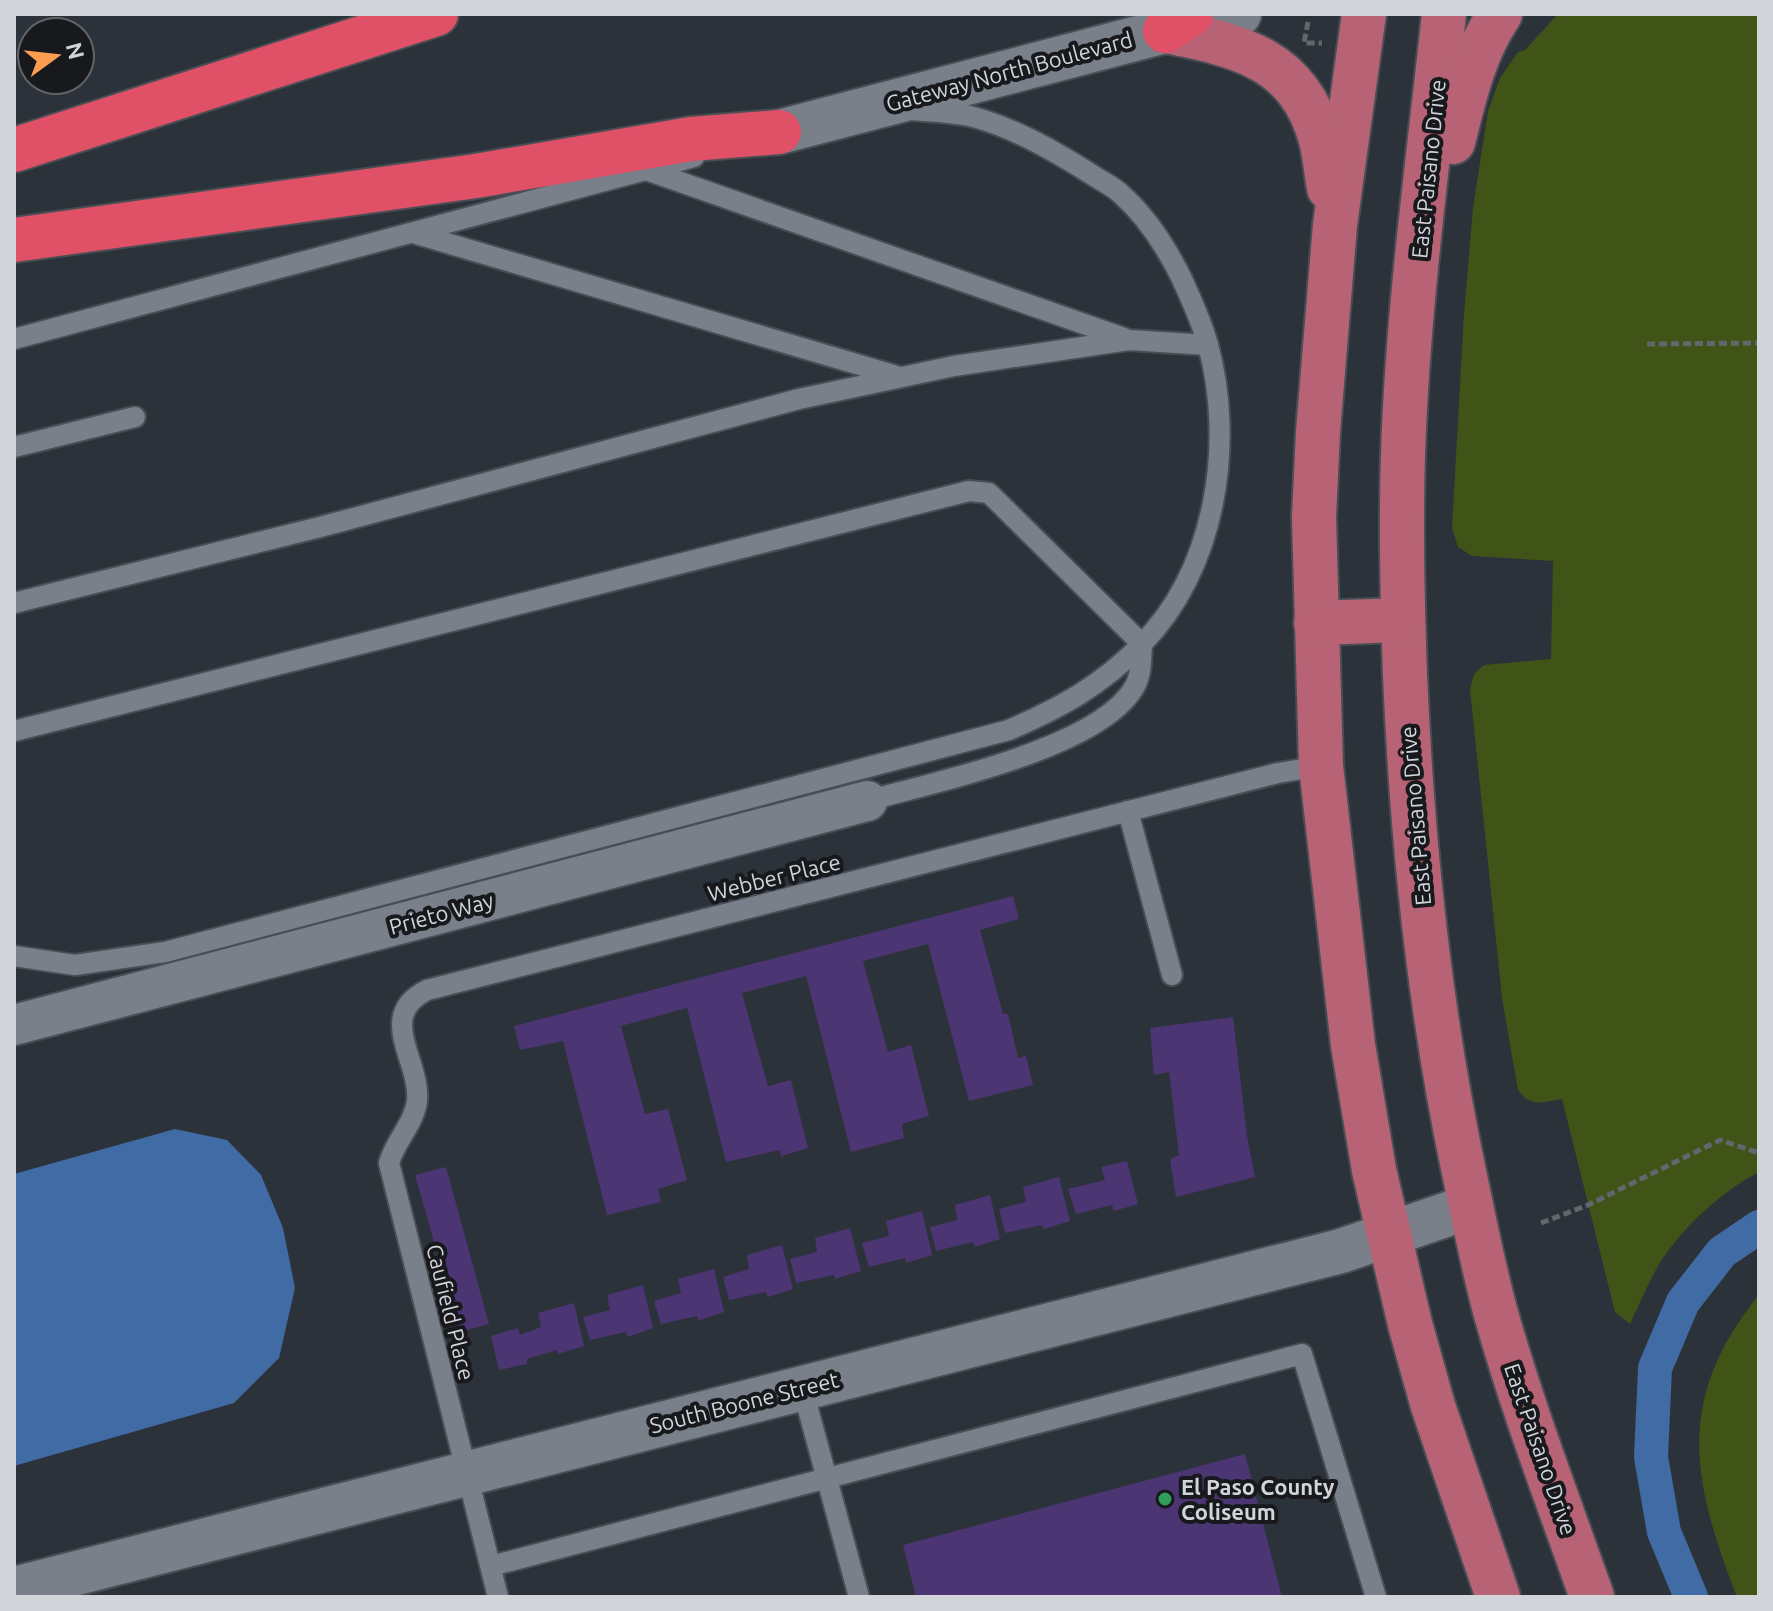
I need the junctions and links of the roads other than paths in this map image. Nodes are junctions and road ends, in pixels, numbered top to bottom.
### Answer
1 (1239, 14) edge
2 (1364, 14) edge
3 (1444, 14) edge
4 (1500, 14) edge
5 (433, 16) edge
6 (1178, 22) edge
7 (876, 106) junction
8 (779, 132) junction
9 (14, 150) edge
10 (649, 171) junction
11 (1335, 225) junction
12 (413, 233) junction
13 (14, 240) edge
14 (1419, 243) junction
15 (14, 339) edge
16 (1129, 340) junction
17 (1208, 345) junction
18 (902, 377) junction
19 (135, 417) dead end
20 (14, 447) edge
21 (14, 603) edge
22 (1402, 620) junction
23 (1316, 623) junction
24 (1142, 644) junction
25 (14, 731) edge
26 (1321, 766) junction
27 (867, 801) joint
28 (1128, 811) junction
29 (14, 956) edge
30 (1172, 975) dead end
31 (14, 1025) edge
32 (389, 1163) joint
33 (1471, 1206) junction
34 (1389, 1235) junction
35 (802, 1387) junction
36 (469, 1473) junction
37 (826, 1477) junction
38 (491, 1566) junction
39 (14, 1589) edge
40 (498, 1597) edge
41 (859, 1597) edge
42 (1376, 1597) edge
43 (1498, 1597) edge
44 (1592, 1597) edge

1 - 6 street, Gateway North Boulevard
2 - 11 main road
3 - 14 main road, East Paisano Drive
4 - 14 main road
5 - 9 highway
6 - 7 street, Gateway North Boulevard
6 - 11 main road
7 - 8 street, Gateway North Boulevard
7 - 17 lane
8 - 10 lane
8 - 13 highway
10 - 12 lane
10 - 16 lane
11 - 23 main road
12 - 15 lane
12 - 18 lane
14 - 22 main road, East Paisano Drive
16 - 17 lane
16 - 18 lane
17 - 24 lane
18 - 21 lane
19 - 20 lane
22 - 23 main road
22 - 33 main road, East Paisano Drive
23 - 26 main road
24 - 25 lane
24 - 27 lane
24 - 29 lane
26 - 28 lane, Webber Place
26 - 34 main road
27 - 31 street, Prieto Way
28 - 30 lane
28 - 32 lane, Webber Place
32 - 36 lane, Caufield Place
33 - 34 street, South Boone Street
33 - 44 main road, East Paisano Drive
34 - 35 street, South Boone Street
34 - 43 main road
35 - 36 street, South Boone Street
35 - 37 lane
36 - 38 lane, Caufield Place
36 - 39 street, South Boone Street
37 - 38 lane
37 - 41 lane
37 - 42 lane
38 - 40 lane, Caufield Place

